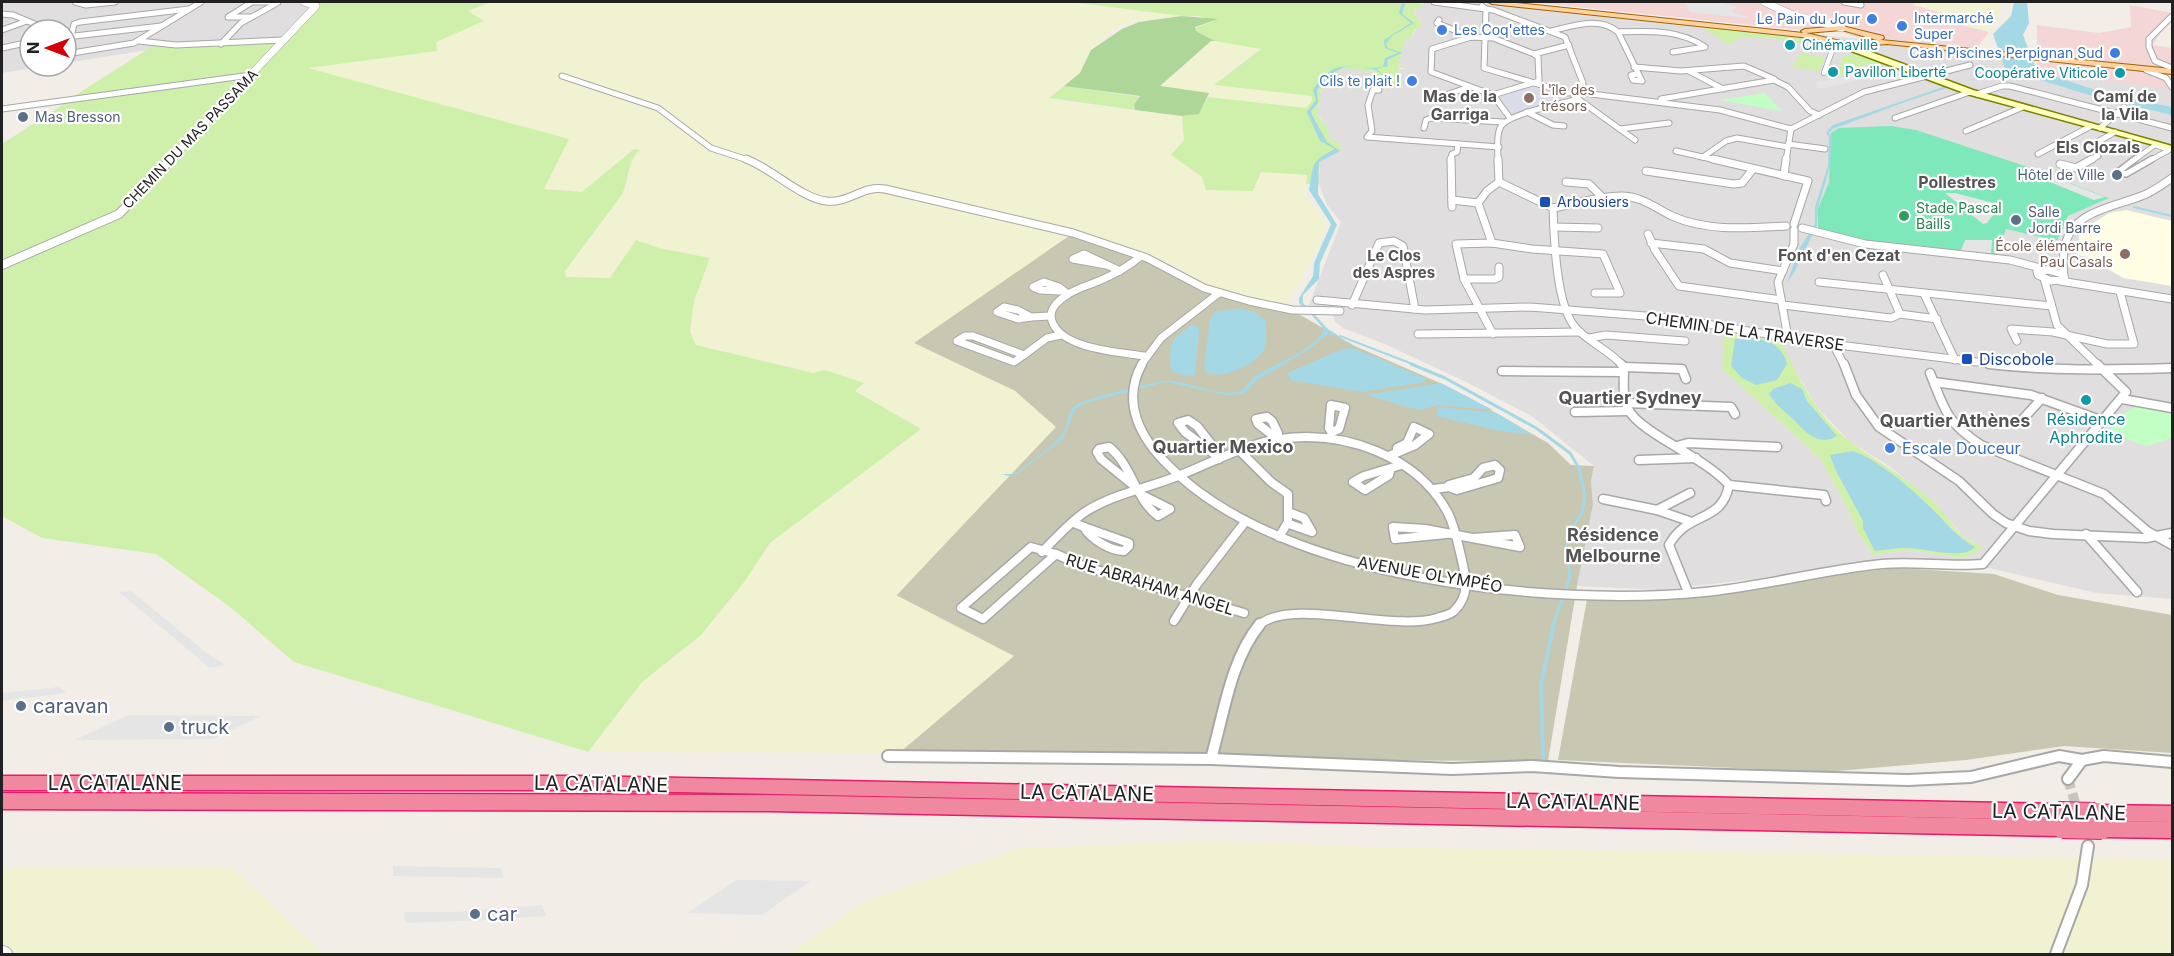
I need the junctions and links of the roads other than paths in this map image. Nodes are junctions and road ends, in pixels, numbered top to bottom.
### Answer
1 (75, 2) edge
2 (115, 2) edge
3 (201, 2) edge
4 (279, 2) edge
5 (304, 2) edge
6 (1434, 2) edge
7 (1443, 2) edge
8 (1491, 2) edge
9 (1516, 2) edge
10 (1764, 2) edge
11 (1844, 2) edge
12 (1861, 4) dead end
13 (189, 9) junction
14 (1486, 9) junction
15 (2, 14) edge
16 (2172, 16) edge
17 (250, 17) junction
18 (22, 18) edge
19 (1811, 19) junction
20 (1439, 20) dead end
21 (78, 23) edge
22 (18, 24) edge
23 (163, 26) junction
24 (1842, 28) junction
25 (2, 30) edge
26 (1551, 31) junction
27 (1618, 32) junction
28 (1821, 33) junction
29 (78, 36) edge
30 (1471, 37) junction
31 (1484, 37) junction
32 (283, 40) junction
33 (138, 41) junction
34 (1865, 41) junction
35 (221, 44) junction
36 (1841, 44) junction
37 (18, 45) edge
38 (1569, 45) junction
39 (2, 48) edge
40 (1832, 51) dead end
41 (78, 52) edge
42 (1673, 52) dead end
43 (1534, 54) junction
44 (1872, 55) junction
45 (2155, 61) junction
46 (1970, 65) dead end
47 (1634, 67) junction
48 (2143, 67) junction
49 (1689, 71) junction
50 (2171, 72) edge
51 (1824, 73) dead end
52 (1637, 74) dead end
53 (251, 75) junction
54 (562, 76) dead end
55 (1926, 76) junction
56 (1774, 80) junction
57 (1581, 81) junction
58 (1537, 83) junction
59 (1469, 87) junction
60 (2172, 87) edge
61 (1723, 89) junction
62 (1379, 90) dead end
63 (1973, 93) junction
64 (1575, 94) junction
65 (1493, 95) junction
66 (1435, 96) dead end
67 (1660, 102) junction
68 (2023, 107) junction
69 (2124, 107) dead end
70 (2, 109) edge
71 (1527, 112) junction
72 (2117, 114) junction
73 (1819, 115) junction
74 (1510, 118) junction
75 (1895, 118) dead end
76 (1503, 122) junction
77 (1669, 123) dead end
78 (1564, 126) dead end
79 (1787, 127) junction
80 (2096, 127) junction
81 (1424, 128) dead end
82 (2172, 128) edge
83 (1620, 129) junction
84 (1966, 131) dead end
85 (2115, 132) junction
86 (1635, 140) dead end
87 (1458, 144) junction
88 (1788, 145) junction
89 (1499, 147) junction
90 (2170, 148) edge
91 (1825, 149) dead end
92 (1676, 151) dead end
93 (2038, 154) dead end
94 (1703, 157) junction
95 (2137, 159) joint
96 (2060, 164) dead end
97 (1753, 169) junction
98 (1646, 171) dead end
99 (1784, 176) junction
100 (2172, 178) edge
101 (1499, 182) junction
102 (1566, 182) dead end
103 (1604, 199) junction
104 (1478, 203) junction
105 (1553, 208) junction
106 (1554, 227) junction
107 (1797, 227) junction
108 (1598, 228) dead end
109 (1648, 234) dead end
110 (1492, 243) junction
111 (1651, 243) junction
112 (1556, 251) junction
113 (1141, 256) junction
114 (2, 265) edge
115 (1106, 265) dead end
116 (1498, 267) dead end
117 (1120, 270) junction
118 (1783, 271) junction
119 (2041, 271) junction
120 (1883, 275) dead end
121 (2044, 278) joint
122 (2059, 278) junction
123 (1464, 279) junction
124 (1819, 282) dead end
125 (2078, 284) joint
126 (1891, 291) junction
127 (2120, 292) junction
128 (1219, 293) junction
129 (1595, 293) dead end
130 (1924, 294) junction
131 (2172, 299) edge
132 (1317, 300) dead end
133 (1782, 303) junction
134 (1352, 304) junction
135 (2051, 306) junction
136 (1415, 309) junction
137 (1481, 309) junction
138 (1566, 309) junction
139 (1340, 311) dead end
140 (1900, 314) junction
141 (1050, 316) junction
142 (1031, 317) dead end
143 (1936, 319) junction
144 (1580, 332) junction
145 (1418, 334) dead end
146 (1493, 334) junction
147 (1061, 335) junction
148 (2068, 337) junction
149 (1589, 338) junction
150 (1788, 338) junction
151 (1685, 341) dead end
152 (2017, 341) dead end
153 (1833, 344) junction
154 (1024, 355) junction
155 (1144, 356) junction
156 (1955, 360) junction
157 (2172, 368) edge
158 (1624, 370) junction
159 (2102, 370) junction
160 (1502, 371) dead end
161 (1930, 373) dead end
162 (1686, 379) dead end
163 (1934, 381) junction
164 (2042, 398) junction
165 (2122, 399) junction
166 (1628, 407) junction
167 (2172, 408) edge
168 (1575, 412) dead end
169 (1734, 414) dead end
170 (2023, 419) dead end
171 (2103, 421) junction
172 (1677, 446) junction
173 (1777, 447) dead end
174 (1397, 451) dead end
175 (1242, 452) junction
176 (1216, 456) junction
177 (1389, 456) junction
178 (1696, 458) junction
179 (1639, 460) dead end
180 (1401, 465) junction
181 (1390, 471) dead end
182 (1178, 476) junction
183 (2058, 476) junction
184 (1729, 484) junction
185 (1449, 487) junction
186 (1434, 489) junction
187 (1138, 490) junction
188 (1689, 493) dead end
189 (1603, 500) dead end
190 (1827, 501) dead end
191 (1657, 510) junction
192 (1288, 512) junction
193 (1689, 521) junction
194 (1245, 522) junction
195 (1074, 523) junction
196 (1289, 524) junction
197 (1084, 527) dead end
198 (2015, 528) junction
199 (2172, 533) edge
200 (2086, 534) junction
201 (1451, 535) junction
202 (2156, 536) junction
203 (1279, 537) junction
204 (1473, 538) dead end
205 (2172, 545) edge
206 (1042, 552) junction
207 (1056, 554) junction
208 (1465, 582) junction
209 (1688, 592) junction
210 (2137, 592) dead end
211 (1189, 596) junction
212 (1244, 613) dead end
213 (1174, 621) dead end
214 (888, 756) dead end
215 (1211, 759) junction
216 (2082, 760) junction
217 (2172, 762) edge
218 (2068, 779) dead end
219 (2, 783) edge
220 (2, 801) edge
221 (2172, 814) edge
222 (2060, 820) junction
223 (2098, 821) junction
224 (2172, 830) edge
225 (2088, 846) dead end
226 (2056, 954) edge

1 - 2 street
3 - 13 street
4 - 17 street
4 - 17 street
5 - 32 street, CHEMIN DU MAS PASSAMA
6 - 14 street
7 - 14 street
8 - 28 main road
9 - 28 main road
10 - 19 street
11 - 12 street
13 - 21 street
13 - 23 street
14 - 26 street
14 - 31 street
15 - 18 street
16 - 45 street
17 - 35 street
19 - 24 street
19 - 28 street
20 - 30 street
22 - 25 street
23 - 29 street
23 - 33 street
24 - 28 main road
24 - 34 main road
26 - 27 street
26 - 38 street
27 - 42 street
27 - 47 street
28 - 36 main road
30 - 31 street
30 - 59 street
31 - 43 street
31 - 58 street
32 - 35 street
32 - 53 street, CHEMIN DU MAS PASSAMA
33 - 35 street
33 - 41 street
34 - 36 main road
34 - 44 main road
34 - 48 main road
36 - 44 main road
37 - 39 street
38 - 43 street
38 - 57 street
40 - 51 street
43 - 58 street
44 - 55 main road
45 - 48 street
45 - 50 street
46 - 55 street
47 - 49 street
47 - 52 street
48 - 50 main road
49 - 56 street
49 - 61 street
50 - 60 street
53 - 70 street
53 - 114 street, CHEMIN DU MAS PASSAMA
54 - 113 street
55 - 63 main road
55 - 73 street
56 - 61 street
56 - 73 street
57 - 64 street
57 - 64 street
58 - 64 street
58 - 65 street
59 - 65 street
59 - 66 street
61 - 67 street
62 - 87 street
63 - 68 main road
63 - 72 street
63 - 75 street
64 - 67 street
64 - 71 street
64 - 83 street
65 - 74 street
67 - 79 street
68 - 80 main road
68 - 84 street
69 - 72 street
71 - 74 street
71 - 78 street
72 - 80 street
72 - 82 street
73 - 79 street
74 - 76 street
76 - 81 street
76 - 89 street
77 - 83 street
79 - 88 street
80 - 85 main road
80 - 93 street
83 - 86 street
85 - 90 main road
85 - 96 street
87 - 89 street
87 - 104 street
88 - 91 street
88 - 94 street
88 - 99 street
89 - 101 street
92 - 94 street
94 - 97 street
95 - 95 street
97 - 98 street
97 - 99 street
99 - 107 street
100 - 122 street
101 - 104 street
101 - 105 street
102 - 103 street
103 - 105 street
103 - 107 street
104 - 110 street
105 - 106 street
106 - 108 street
106 - 112 street
107 - 118 street
107 - 119 street
109 - 111 street
110 - 112 street
110 - 123 street
111 - 118 street
111 - 133 street
112 - 129 street
112 - 138 street
113 - 117 street
113 - 128 street
115 - 117 street
116 - 123 street
117 - 141 street
118 - 133 street
119 - 121 street
119 - 122 street
120 - 126 street
121 - 122 street
122 - 125 street
122 - 135 street
123 - 137 street
124 - 126 street
125 - 127 street
126 - 130 street
126 - 140 street
127 - 131 street
127 - 148 street
128 - 139 street
128 - 155 street, AVENUE OLYMPÉO
130 - 135 street
130 - 143 street
132 - 134 street, CHEMIN DE LA TRAVERSE
133 - 140 street
133 - 150 street
134 - 136 street, CHEMIN DE LA TRAVERSE
134 - 136 street
135 - 148 street
136 - 137 street, CHEMIN DE LA TRAVERSE
137 - 138 street, CHEMIN DE LA TRAVERSE
137 - 146 street
138 - 144 street
138 - 150 street, CHEMIN DE LA TRAVERSE
140 - 143 street
141 - 142 street
141 - 147 street
143 - 156 street
144 - 146 street
144 - 149 street
145 - 146 street
147 - 154 street
147 - 155 street
148 - 152 street
148 - 159 street
149 - 151 street
149 - 158 street
150 - 153 street, CHEMIN DE LA TRAVERSE
153 - 156 street, CHEMIN DE LA TRAVERSE
153 - 198 street
154 - 154 street
155 - 182 street, AVENUE OLYMPÉO
156 - 159 street, CHEMIN DE LA TRAVERSE
157 - 159 street, CHEMIN DE LA TRAVERSE
158 - 160 street
158 - 162 street
158 - 166 street
159 - 165 street
161 - 163 street
163 - 164 street
163 - 183 street
164 - 170 street
164 - 171 street
165 - 167 street
165 - 171 street
166 - 168 street
166 - 169 street
166 - 172 street
171 - 183 street
172 - 173 street
172 - 178 street
174 - 177 street
175 - 176 street
175 - 177 street
175 - 192 street
176 - 176 street
176 - 182 street
177 - 180 street
178 - 179 street
178 - 184 street
180 - 181 street
180 - 186 street
182 - 187 street
182 - 194 street, AVENUE OLYMPÉO
183 - 198 street
183 - 202 street
184 - 190 street
184 - 193 street
185 - 185 street
185 - 186 street
186 - 201 street
187 - 187 street
187 - 195 street
188 - 191 street
189 - 191 street
191 - 193 street
192 - 196 street
192 - 196 street
193 - 209 street
194 - 203 street, AVENUE OLYMPÉO
194 - 211 street
195 - 197 street
195 - 206 street
196 - 203 street
198 - 200 street
198 - 209 street, AVENUE OLYMPÉO
199 - 202 street
200 - 202 street
200 - 210 street
201 - 201 street
201 - 204 street
201 - 208 street
202 - 205 street
203 - 208 street, AVENUE OLYMPÉO
206 - 207 street, RUE ABRAHAM ANGEL
206 - 207 street
207 - 211 street, RUE ABRAHAM ANGEL
208 - 209 street, AVENUE OLYMPÉO
208 - 215 street
211 - 212 street, RUE ABRAHAM ANGEL
211 - 213 street
214 - 215 street
215 - 216 street
216 - 217 street
216 - 218 street
219 - 222 highway, LA CATALANE
220 - 222 highway, LA CATALANE
221 - 223 highway, LA CATALANE
222 - 223 highway, LA CATALANE, bridge
223 - 224 highway, LA CATALANE
225 - 226 street

